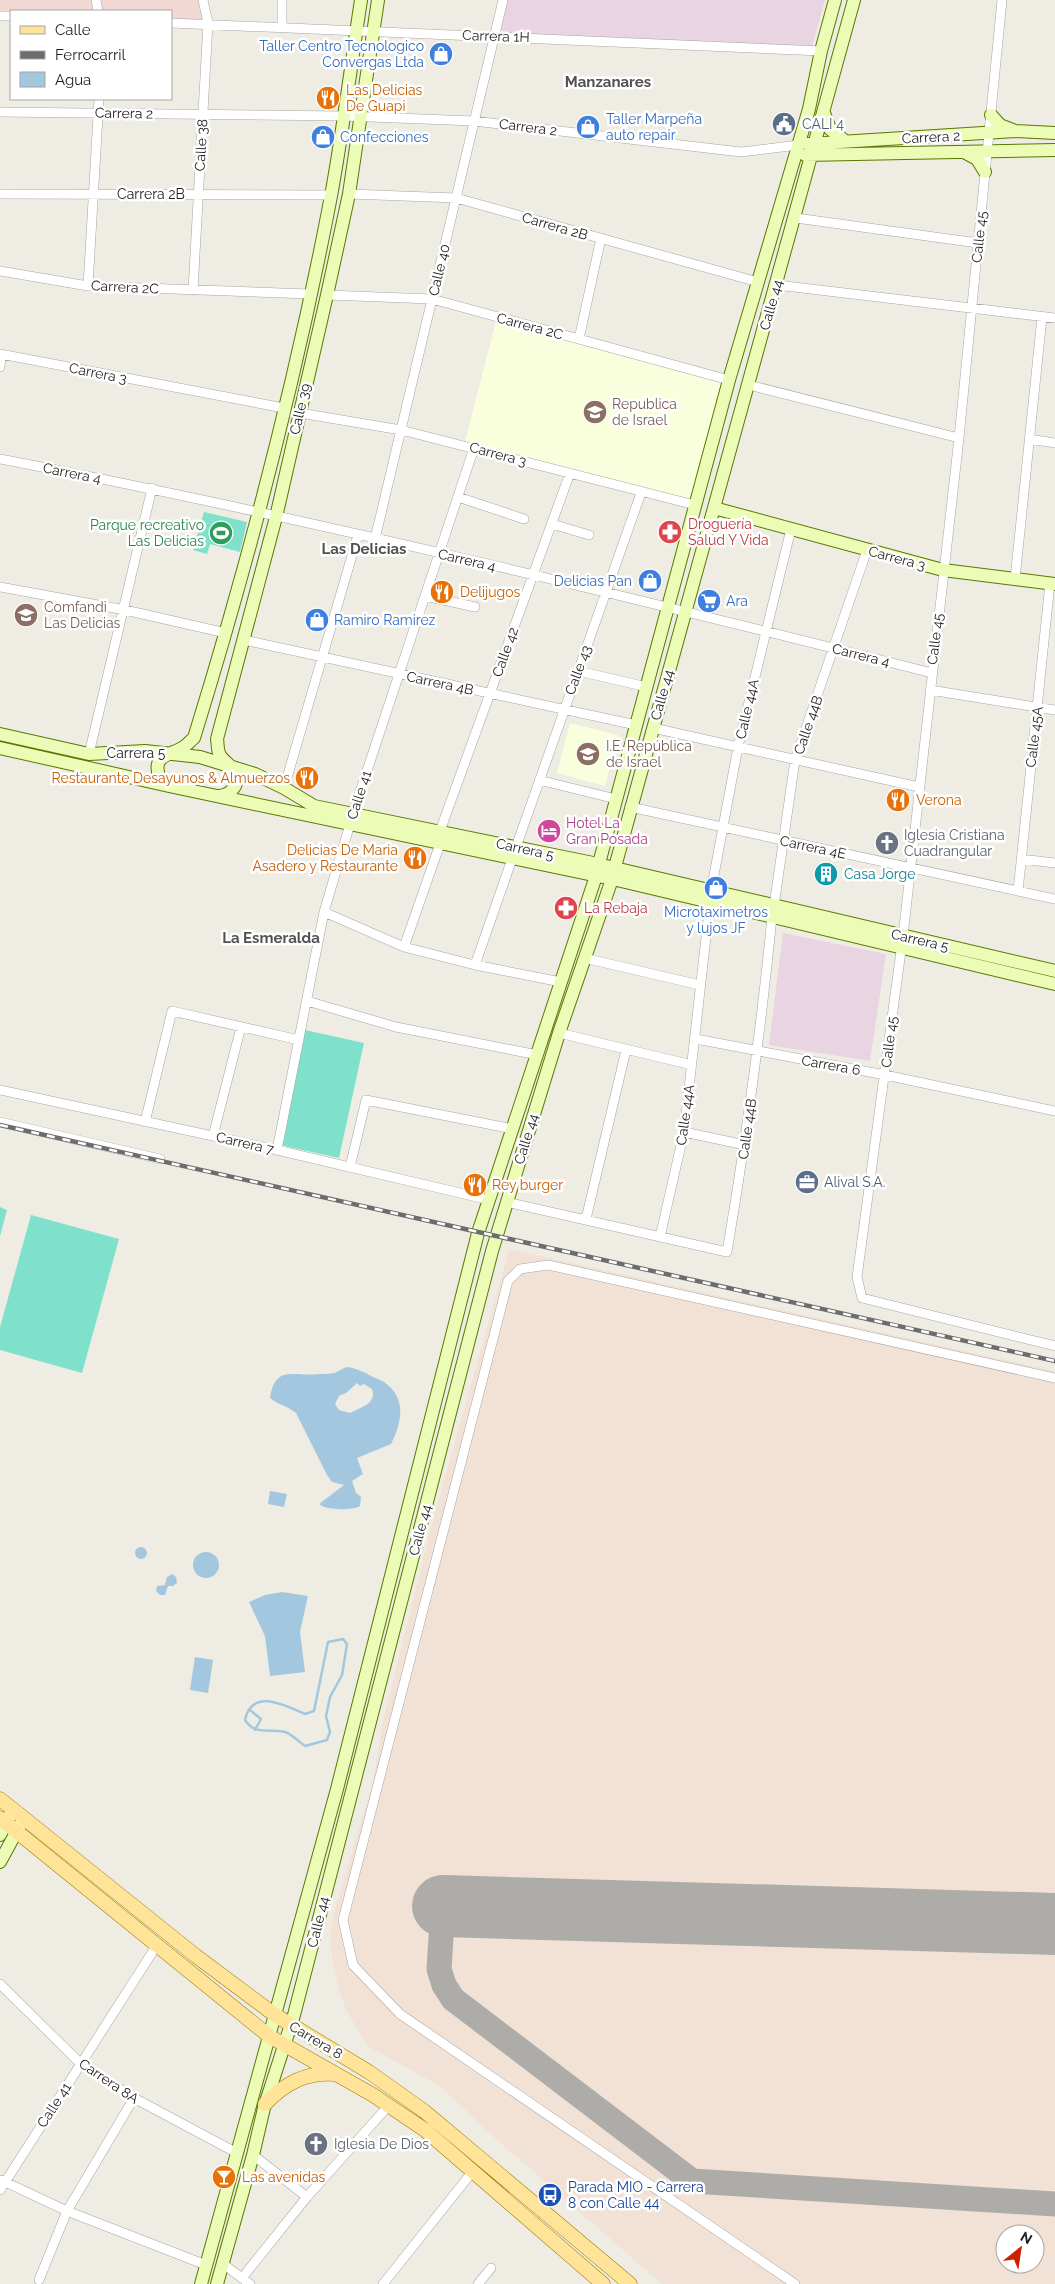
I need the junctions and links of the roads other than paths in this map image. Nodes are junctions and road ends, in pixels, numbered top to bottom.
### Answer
1 (203, 0) edge
2 (282, 0) edge
3 (361, 0) edge
4 (378, 0) edge
5 (503, 0) edge
6 (835, 0) edge
7 (854, 0) edge
8 (1002, 0) edge
9 (172, 22) edge
10 (208, 23) junction
11 (282, 27) junction
12 (356, 30) junction
13 (373, 31) junction
14 (494, 36) junction
15 (821, 51) junction
16 (98, 100) edge
17 (0, 112) edge
18 (98, 113) junction
19 (824, 113) junction
20 (203, 114) junction
21 (991, 115) junction
22 (344, 116) junction
23 (360, 116) junction
24 (474, 121) junction
25 (1015, 131) junction
26 (1055, 133) edge
27 (989, 134) junction
28 (845, 141) junction
29 (814, 149) junction
30 (797, 150) junction
31 (987, 150) junction
32 (1055, 150) edge
33 (964, 152) junction
34 (985, 172) junction
35 (0, 194) edge
36 (93, 194) junction
37 (198, 194) junction
38 (349, 194) junction
39 (331, 195) junction
40 (456, 198) junction
41 (796, 218) junction
42 (601, 238) junction
43 (978, 244) junction
44 (0, 271) edge
45 (758, 282) junction
46 (777, 285) junction
47 (88, 286) junction
48 (193, 290) junction
49 (310, 294) junction
50 (327, 295) junction
51 (432, 299) junction
52 (972, 308) junction
53 (1042, 317) junction
54 (1055, 318) edge
55 (746, 324) junction
56 (764, 329) junction
57 (578, 339) junction
58 (1, 354) edge
59 (0, 367) edge
60 (729, 380) junction
61 (749, 385) junction
62 (284, 408) junction
63 (300, 413) junction
64 (401, 430) junction
65 (959, 438) junction
66 (1029, 439) junction
67 (1055, 443) edge
68 (474, 448) junction
69 (0, 459) edge
70 (570, 473) junction
71 (152, 488) junction
72 (641, 492) junction
73 (458, 497) junction
74 (695, 505) junction
75 (714, 508) junction
76 (259, 513) junction
77 (276, 517) junction
78 (524, 519) dead end
79 (552, 524) junction
80 (790, 529) junction
81 (358, 535) junction
82 (589, 535) dead end
83 (375, 539) junction
84 (867, 550) junction
85 (439, 554) junction
86 (943, 570) junction
87 (534, 575) junction
88 (1015, 579) junction
89 (1053, 583) edge
90 (0, 586) edge
91 (606, 592) junction
92 (425, 596) junction
93 (669, 606) junction
94 (475, 607) dead end
95 (125, 610) junction
96 (686, 610) junction
97 (766, 630) junction
98 (226, 633) junction
99 (244, 640) junction
100 (834, 648) junction
101 (322, 657) junction
102 (578, 670) junction
103 (932, 673) junction
104 (399, 674) junction
105 (647, 687) junction
106 (930, 690) junction
107 (490, 694) junction
108 (1038, 708) junction
109 (564, 710) junction
110 (1055, 710) edge
111 (636, 725) junction
112 (653, 728) junction
113 (0, 734) edge
114 (738, 747) junction
115 (0, 748) edge
116 (169, 752) junction
117 (89, 754) junction
118 (796, 760) junction
119 (227, 764) junction
120 (539, 780) junction
121 (169, 786) junction
122 (919, 787) junction
123 (284, 788) junction
124 (216, 796) junction
125 (616, 799) junction
126 (630, 808) junction
127 (352, 819) junction
128 (723, 827) junction
129 (440, 837) junction
130 (783, 840) junction
131 (514, 853) junction
132 (1021, 859) junction
133 (1055, 863) edge
134 (910, 868) junction
135 (597, 871) junction
136 (612, 874) junction
137 (1018, 891) junction
138 (710, 896) junction
139 (1055, 899) edge
140 (773, 911) junction
141 (324, 912) junction
142 (902, 942) junction
143 (404, 947) junction
144 (584, 958) junction
145 (475, 965) junction
146 (1055, 971) edge
147 (562, 982) junction
148 (700, 984) junction
149 (1055, 984) edge
150 (307, 1001) junction
151 (241, 1027) junction
152 (559, 1033) junction
153 (696, 1039) junction
154 (299, 1040) junction
155 (626, 1050) junction
156 (758, 1052) junction
157 (538, 1055) junction
158 (692, 1065) junction
159 (885, 1075) junction
160 (0, 1090) edge
161 (1055, 1111) edge
162 (0, 1122) edge
163 (145, 1122) junction
164 (513, 1129) junction
165 (684, 1132) junction
166 (213, 1136) junction
167 (745, 1145) junction
168 (277, 1150) junction
169 (160, 1159) dead end
170 (350, 1167) junction
171 (490, 1200) junction
172 (506, 1202) junction
173 (586, 1219) junction
174 (660, 1237) junction
175 (1055, 1346) edge
176 (1055, 1378) edge
177 (0, 1799) edge
178 (18, 1814) junction
179 (6, 1827) edge
180 (0, 1862) edge
181 (157, 1945) junction
182 (0, 1984) edge
183 (274, 2015) junction
184 (291, 2026) junction
185 (268, 2036) junction
186 (285, 2046) junction
187 (81, 2064) junction
188 (338, 2074) junction
189 (134, 2098) junction
190 (265, 2104) junction
191 (390, 2104) junction
192 (237, 2153) junction
193 (253, 2155) junction
194 (473, 2171) junction
195 (1, 2184) edge
196 (308, 2197) junction
197 (67, 2211) junction
198 (222, 2263) junction
199 (206, 2265) junction
200 (491, 2268) dead end
201 (242, 2278) junction
202 (39, 2280) dead end
203 (201, 2284) edge
204 (216, 2284) edge
205 (250, 2284) edge
206 (383, 2284) edge
207 (478, 2284) edge
208 (603, 2284) edge
209 (630, 2284) edge
210 (794, 2284) edge

1 - 10 street, Calle 38
2 - 11 street
3 - 12 main road, Calle 39
4 - 13 main road, Calle 39
5 - 14 street, Calle 40
6 - 15 main road, Calle 44
7 - 19 main road, Calle 44
8 - 21 street, Calle 45
9 - 10 street, Carrera 1H
10 - 11 street, Carrera 1H
10 - 20 street, Calle 38
11 - 12 street, Carrera 1H
12 - 13 street, Carrera 1H
12 - 22 main road, Calle 39
13 - 14 street, Carrera 1H
13 - 23 main road, Calle 39
14 - 15 street, Carrera 1H
14 - 24 street, Calle 40
15 - 30 main road, Calle 44
16 - 18 street
17 - 18 street, Carrera 2
18 - 20 street, Carrera 2
18 - 36 street
19 - 28 main road
19 - 29 main road, Calle 44
20 - 22 street, Carrera 2
20 - 37 street, Calle 38
21 - 25 main road
21 - 27 street, Calle 45
22 - 23 street, Carrera 2
22 - 39 main road, Calle 39
23 - 24 street, Carrera 2
23 - 38 main road, Calle 39
24 - 30 street, Carrera 2
24 - 40 street, Calle 40
25 - 26 main road, Carrera 2
25 - 27 main road, Carrera 2
27 - 28 main road, Carrera 2
27 - 31 street, Calle 45
28 - 29 main road, Carrera 2
29 - 30 main road, Carrera 2
29 - 33 main road, Carrera 2
29 - 41 main road, Calle 44
30 - 45 main road, Calle 44
31 - 32 main road, Carrera 2
31 - 33 main road, Carrera 2
31 - 34 street, Calle 45
33 - 34 main road
34 - 43 street, Calle 45
35 - 36 street, Carrera 2B
36 - 37 street, Carrera 2B
36 - 47 street
37 - 39 street, Carrera 2B
37 - 48 street, Calle 38
38 - 40 street, Carrera 2B
38 - 50 main road, Calle 39
39 - 49 main road, Calle 39
40 - 42 street, Carrera 2B
40 - 51 street, Calle 40
41 - 43 street
41 - 46 main road, Calle 44
42 - 45 street, Carrera 2B
42 - 57 street
43 - 52 street, Calle 45
44 - 47 street, Carrera 2C
45 - 55 main road, Calle 44
46 - 52 street
46 - 56 main road, Calle 44
47 - 48 street, Carrera 2C
48 - 49 street, Carrera 2C
49 - 62 main road, Calle 39
50 - 51 street, Carrera 2C
50 - 63 main road, Calle 39
51 - 57 street, Carrera 2C
51 - 64 street, Calle 40
52 - 53 street
52 - 65 street, Calle 45
53 - 54 street
53 - 66 street
55 - 56 main road
55 - 60 main road, Calle 44
56 - 61 main road, Calle 44
57 - 60 street, Carrera 2C
58 - 59 street
58 - 62 street, Carrera 3
60 - 74 main road, Calle 44
61 - 65 street
61 - 75 main road, Calle 44
62 - 76 main road, Calle 39
63 - 64 street, Carrera 3
63 - 77 main road, Calle 39
64 - 68 street, Carrera 3
64 - 83 street, Calle 40
65 - 86 street, Calle 45
66 - 67 street
66 - 88 street
68 - 70 street, Carrera 3
68 - 73 street, Calle 41
69 - 71 street, Carrera 4
70 - 72 street, Carrera 3
70 - 79 street, Calle 42
71 - 76 street, Carrera 4
71 - 95 street
72 - 74 street, Carrera 3
72 - 91 street, Calle 43
73 - 78 street
73 - 85 street, Calle 41
74 - 93 main road, Calle 44
75 - 80 main road, Carrera 3
75 - 96 main road, Calle 44
76 - 77 street, Carrera 4
76 - 98 main road, Calle 39
77 - 81 street, Carrera 4
77 - 99 main road, Calle 39
79 - 82 street
79 - 87 street, Calle 42
80 - 84 main road, Carrera 3
80 - 97 street, Calle 44A
81 - 83 street, Carrera 4
81 - 101 street
83 - 85 street, Carrera 4
84 - 86 main road, Carrera 3
84 - 100 street, Calle 44B
85 - 87 street, Carrera 4
85 - 92 street, Calle 41
86 - 88 main road, Carrera 3
86 - 103 street, Calle 45
87 - 91 street, Carrera 4
87 - 107 street, Calle 42
88 - 89 main road, Carrera 3
89 - 108 street, Calle 45A
90 - 95 street
91 - 93 street, Carrera 4
91 - 102 street, Calle 43
92 - 94 street
92 - 104 street, Calle 41
93 - 96 street, Carrera 4
93 - 105 main road, Calle 44
95 - 98 street
95 - 117 street
96 - 97 street, Carrera 4
96 - 112 main road, Calle 44
97 - 100 street, Carrera 4
97 - 114 street, Calle 44A
98 - 116 main road, Calle 39
99 - 101 street, Carrera 4B
99 - 119 main road, Calle 39
100 - 103 street, Carrera 4
100 - 118 street, Calle 44B
101 - 104 street, Carrera 4B
101 - 123 street
102 - 105 street
102 - 109 street, Calle 43
103 - 106 street, Calle 45
104 - 107 street, Carrera 4B
104 - 127 street, Calle 41
105 - 111 main road, Calle 44
106 - 108 street
106 - 122 street, Calle 45
107 - 109 street, Carrera 4B
107 - 129 street, Calle 42
108 - 110 street
108 - 132 street, Calle 45A
109 - 111 street, Carrera 4B
109 - 120 street, Calle 43
111 - 125 main road, Calle 44
112 - 114 street
112 - 126 main road, Calle 44
113 - 117 main road, Carrera 5
114 - 118 street
114 - 128 street, Calle 44A
115 - 121 main road, Carrera 5
116 - 117 main road, Carrera 5
116 - 119 main road, Carrera 5
116 - 121 main road
118 - 122 street
118 - 130 street, Calle 44B
119 - 123 main road, Carrera 5
119 - 124 main road, Calle 39
120 - 125 street
120 - 131 street, Calle 43
121 - 124 main road, Carrera 5
122 - 134 street, Calle 45
123 - 127 main road, Carrera 5
124 - 127 main road, Carrera 5
125 - 135 main road, Calle 44
126 - 128 street, Carrera 4E
126 - 136 main road, Calle 44
127 - 129 main road, Carrera 5
127 - 141 street, Calle 41
128 - 130 street, Carrera 4E
128 - 138 street, Calle 44A
129 - 131 main road, Carrera 5
129 - 143 street, Calle 42
130 - 134 street, Carrera 4E
130 - 140 street, Calle 44B
131 - 135 main road, Carrera 5
131 - 145 street, Calle 43
132 - 133 street
132 - 137 street, Calle 45A
134 - 137 street, Carrera 4E
134 - 142 street, Calle 45
135 - 136 main road, Carrera 5
135 - 147 main road, Calle 44
136 - 138 main road, Carrera 5
136 - 144 main road, Calle 44
137 - 139 street, Carrera 4E
138 - 140 main road, Carrera 5
138 - 148 street, Calle 44A
140 - 142 main road, Carrera 5
140 - 156 street, Calle 44B
141 - 143 street
141 - 150 street, Calle 41
142 - 146 main road, Carrera 5
142 - 149 main road, Carrera 5
142 - 159 street, Calle 45
143 - 145 street
144 - 148 street
144 - 152 main road, Calle 44
145 - 147 street
147 - 157 main road, Calle 44
148 - 153 street, Calle 44A
150 - 154 street, Calle 41
150 - 157 street
151 - 154 street
151 - 163 street
151 - 166 street
152 - 155 street
152 - 172 main road, Calle 44
153 - 156 street, Carrera 6
153 - 158 street, Calle 44A
154 - 168 street, Calle 41
155 - 158 street
155 - 173 street
156 - 159 street, Carrera 6
156 - 167 street, Calle 44B
157 - 164 main road, Calle 44
158 - 165 street, Calle 44A
159 - 161 street, Carrera 6
159 - 175 street, Calle 45
160 - 163 street, Carrera 7
162 - 169 street
163 - 166 street, Carrera 7
164 - 170 street
164 - 171 main road, Calle 44
165 - 167 street
165 - 174 street, Calle 44A
166 - 168 street, Carrera 7
167 - 174 street, Calle 44B
168 - 170 street, Carrera 7
170 - 171 street, Carrera 7
171 - 183 main road, Calle 44
172 - 173 street
172 - 184 main road, Calle 44
173 - 174 street
176 - 210 street
177 - 178 main road, Carrera 8
178 - 179 main road
178 - 183 main road, Carrera 8
179 - 180 main road
179 - 181 main road, Carrera 8
181 - 185 main road, Carrera 8
181 - 187 street, Calle 41
182 - 187 street, Carrera 8A
183 - 184 main road, Carrera 8
183 - 185 main road, Calle 44
184 - 186 main road, Calle 44
184 - 209 main road, Carrera 8
185 - 186 main road, Carrera 8
185 - 192 main road, Calle 44
186 - 188 main road, Carrera 8
186 - 190 main road, Calle 44
187 - 189 street, Carrera 8A
187 - 195 street, Calle 41
188 - 190 main road
188 - 191 main road, Carrera 8
189 - 192 street, Carrera 8A
189 - 197 street
190 - 193 main road, Calle 44
191 - 194 main road, Carrera 8
191 - 196 street
192 - 199 main road, Calle 44
193 - 196 street
193 - 198 main road, Calle 44
194 - 206 street
194 - 208 main road, Carrera 8
195 - 197 street
196 - 201 street
197 - 199 street
197 - 202 street
198 - 201 street
198 - 204 main road, Calle 44
199 - 203 main road, Calle 44
200 - 207 street
201 - 205 street

